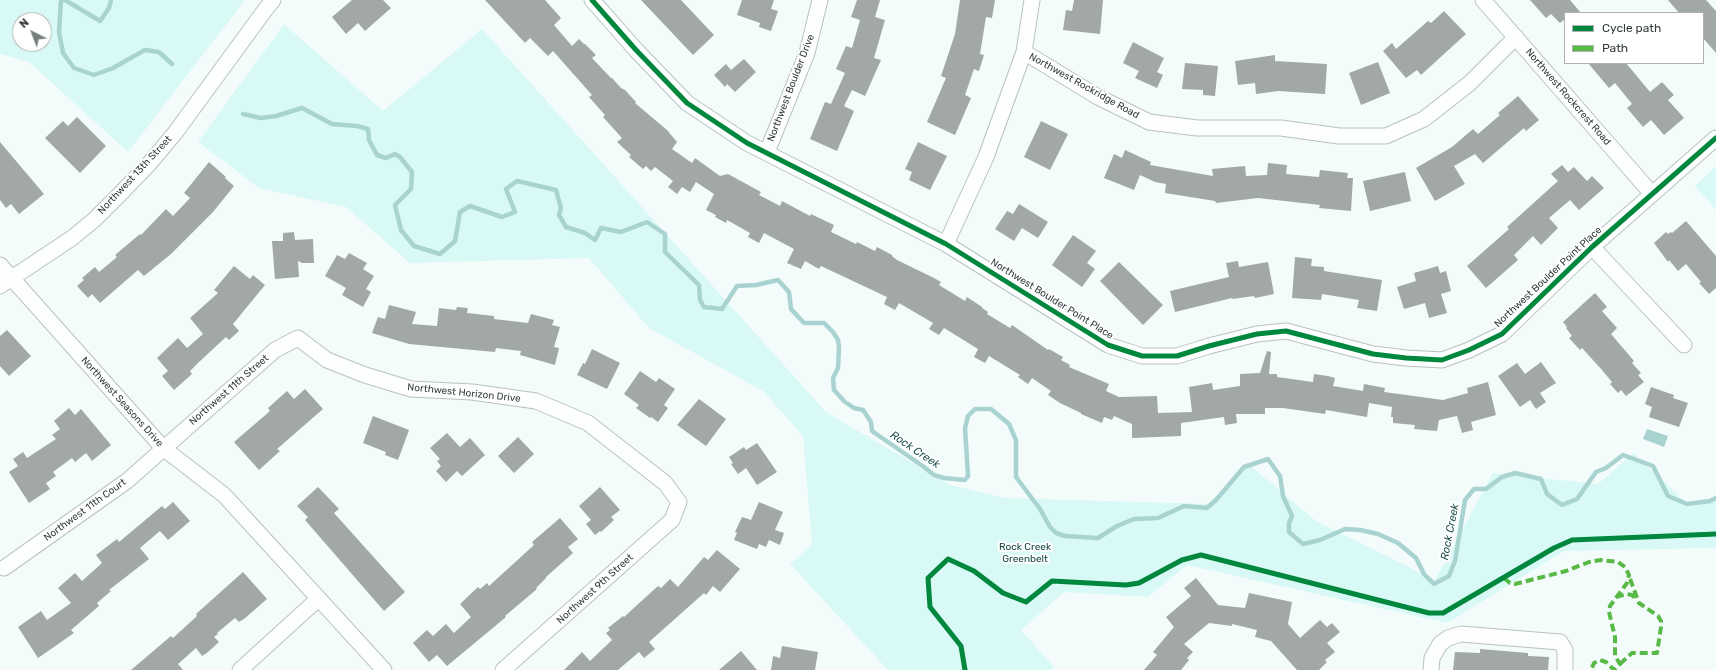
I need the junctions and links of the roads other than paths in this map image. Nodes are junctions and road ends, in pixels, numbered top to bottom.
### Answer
1 (273, 0) edge
2 (592, 0) edge
3 (820, 0) edge
4 (1032, 0) edge
5 (1483, 0) edge
6 (1516, 37) junction
7 (1024, 52) junction
8 (1716, 138) edge
9 (766, 152) junction
10 (1652, 194) junction
11 (946, 244) junction
12 (1592, 247) junction
13 (0, 265) edge
14 (6, 282) edge
15 (298, 338) joint
16 (1684, 345) dead end
17 (163, 448) junction
18 (679, 502) joint
19 (4, 568) dead end
20 (318, 599) junction
21 (240, 670) edge
22 (384, 670) edge
23 (503, 670) edge
24 (1431, 670) edge
25 (1565, 670) edge

1 - 14 street, Northwest 13th Street
2 - 9 street, Northwest Boulder Point Place
3 - 9 street, Northwest Boulder Drive
4 - 7 street
5 - 6 street, Northwest Rockcrest Road
6 - 7 street, Northwest Rockridge Road
6 - 10 street, Northwest Rockcrest Road
7 - 11 street
8 - 10 street, Northwest Boulder Point Place
9 - 11 street, Northwest Boulder Point Place
10 - 12 street, Northwest Boulder Point Place
11 - 12 street, Northwest Boulder Point Place
12 - 16 street
13 - 14 street, Northwest Seasons Drive
14 - 17 street, Northwest Seasons Drive
15 - 17 street, Northwest 11th Street
15 - 18 street, Northwest Horizon Drive
17 - 19 street, Northwest 11th Court
17 - 20 street, Northwest Seasons Drive
18 - 23 street, Northwest 9th Street
20 - 21 street
20 - 22 street, Northwest Seasons Drive
24 - 25 street

